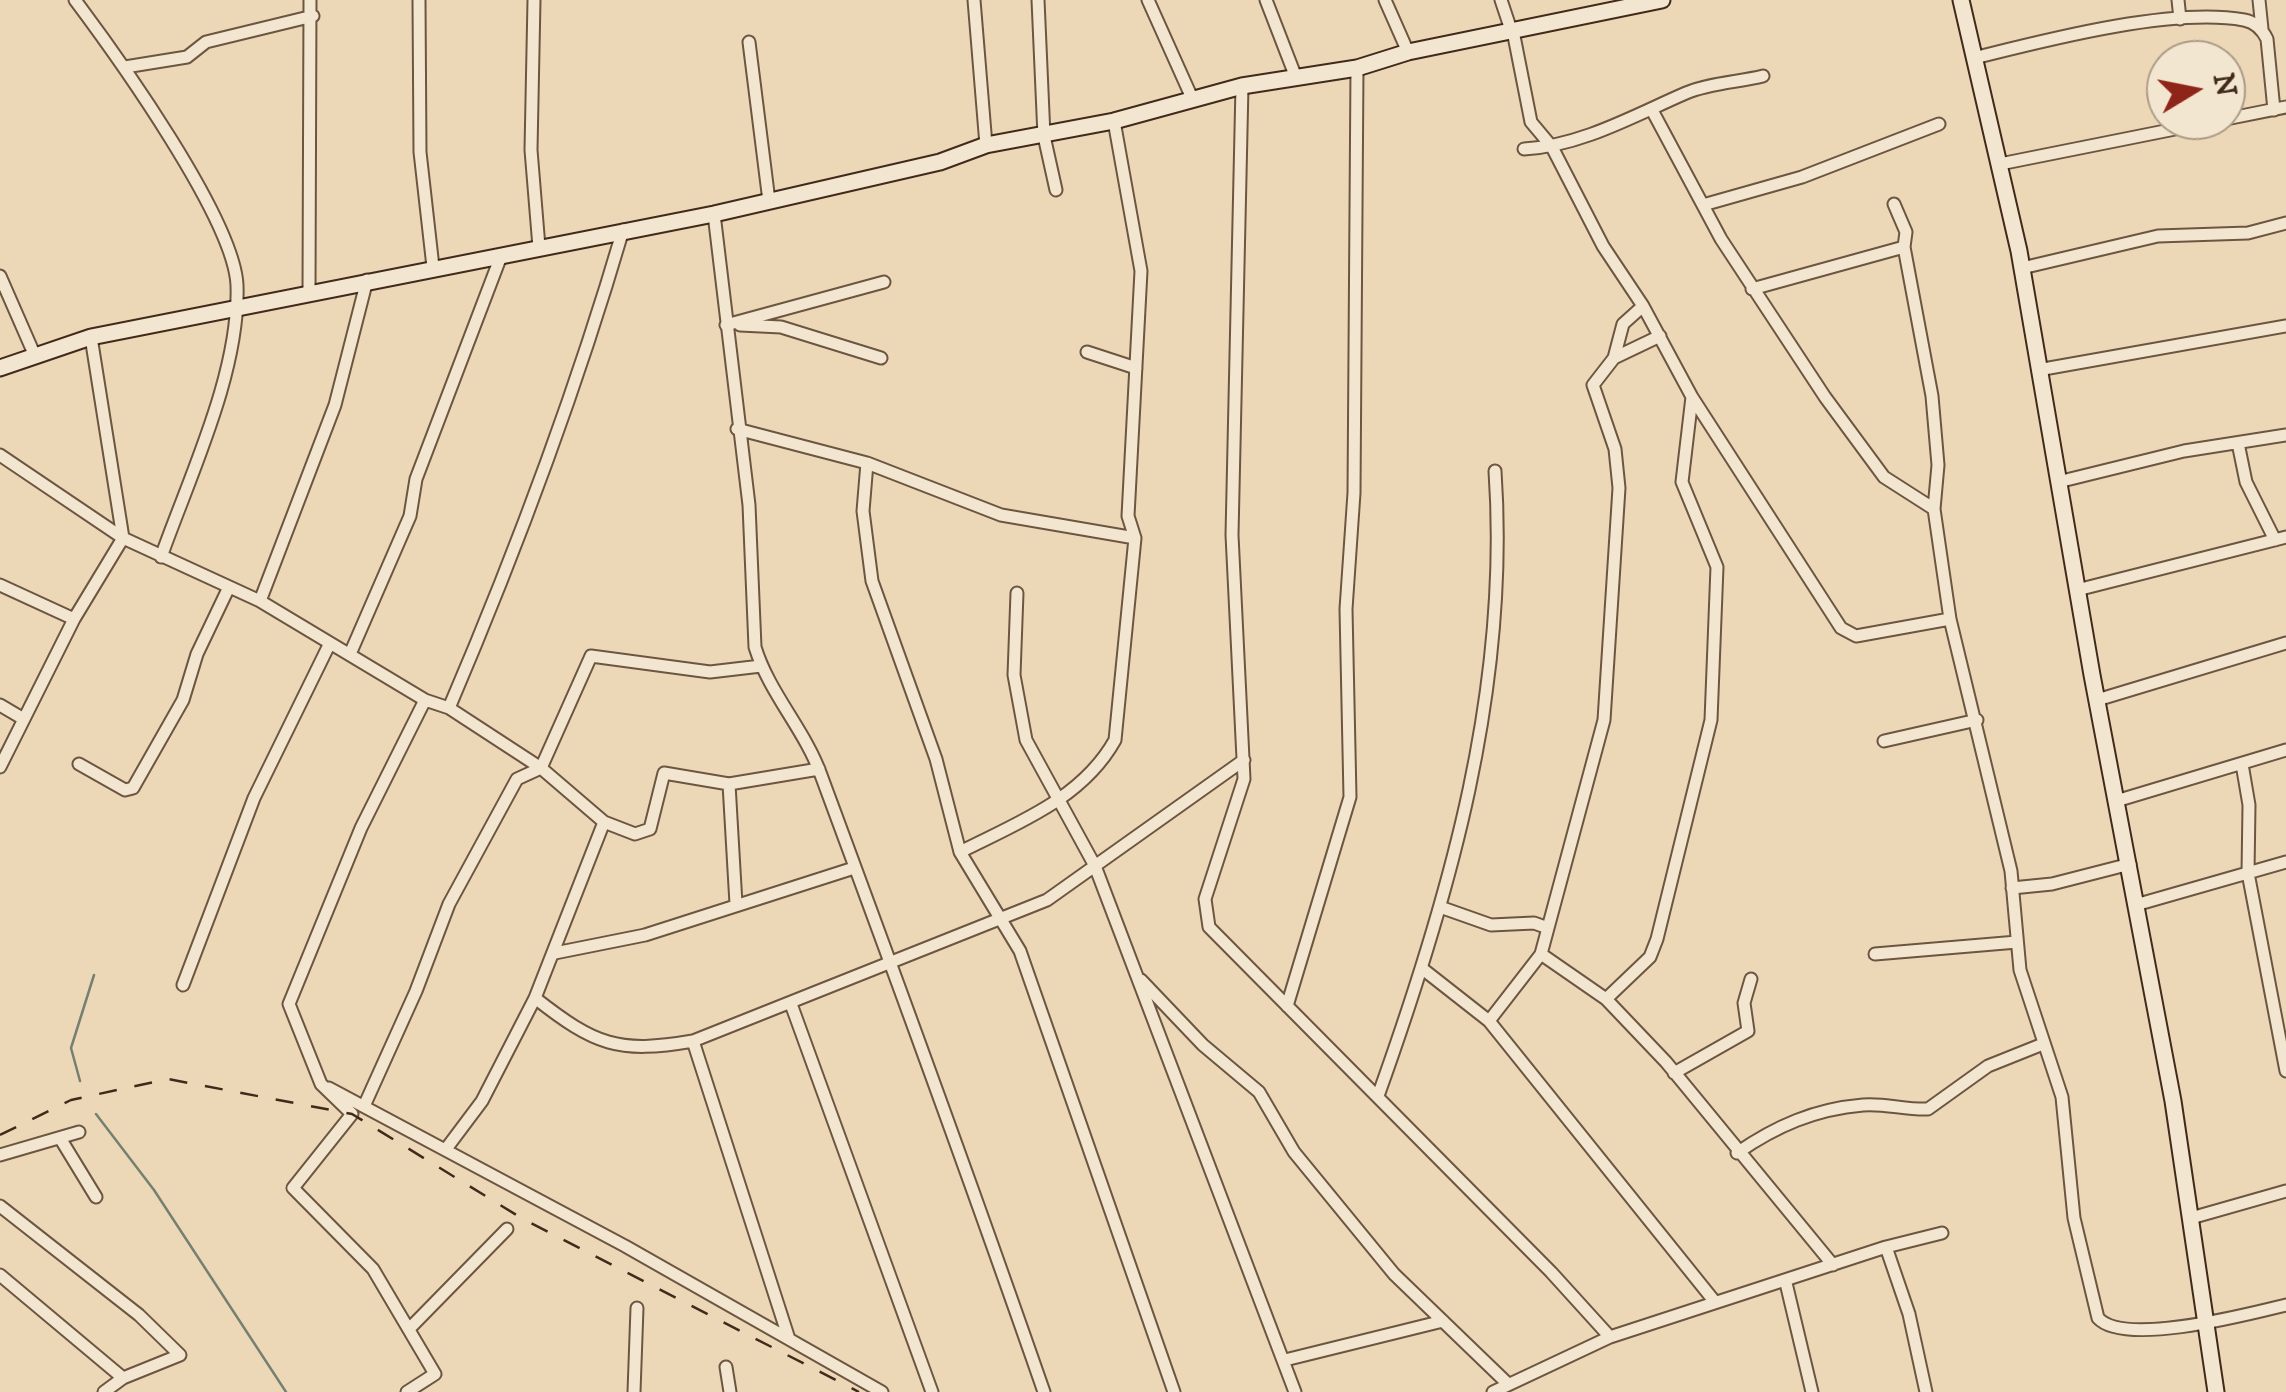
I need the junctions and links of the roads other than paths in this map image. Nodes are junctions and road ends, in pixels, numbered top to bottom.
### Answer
1 (74, 0) edge
2 (310, 0) edge
3 (420, 0) edge
4 (534, 0) edge
5 (974, 0) edge
6 (1038, 0) edge
7 (1148, 0) edge
8 (1266, 0) edge
9 (1385, 0) edge
10 (1501, 0) edge
11 (1662, 0) edge
12 (1961, 0) edge
13 (2178, 0) edge
14 (2259, 0) edge
15 (1604, 5) edge
16 (313, 16) junction
17 (2180, 19) junction
18 (2262, 29) junction
19 (1512, 30) junction
20 (749, 42) dead end
21 (1408, 52) junction
22 (1974, 58) junction
23 (126, 67) junction
24 (1357, 68) junction
25 (1295, 75) junction
26 (1763, 76) dead end
27 (1242, 86) junction
28 (1192, 98) junction
29 (2280, 108) edge
30 (1652, 112) junction
31 (2246, 115) edge
32 (1114, 121) junction
33 (1939, 124) dead end
34 (2146, 135) edge
35 (1044, 136) junction
36 (986, 145) junction
37 (1552, 147) junction
38 (1524, 148) dead end
39 (2000, 164) junction
40 (1056, 190) dead end
41 (769, 200) junction
42 (1894, 204) dead end
43 (1703, 205) junction
44 (714, 214) junction
45 (2286, 223) edge
46 (623, 230) junction
47 (1904, 247) junction
48 (539, 248) junction
49 (501, 256) junction
50 (434, 268) junction
51 (2022, 268) junction
52 (0, 276) edge
53 (367, 280) junction
54 (884, 282) dead end
55 (1752, 289) junction
56 (309, 292) junction
57 (1643, 306) junction
58 (236, 307) junction
59 (726, 324) junction
60 (2286, 326) edge
61 (1660, 336) junction
62 (91, 337) junction
63 (1087, 352) dead end
64 (35, 356) junction
65 (882, 358) dead end
66 (1614, 358) junction
67 (0, 368) edge
68 (1136, 368) junction
69 (2038, 370) junction
70 (1692, 396) junction
71 (737, 429) junction
72 (2286, 435) edge
73 (2238, 443) junction
74 (0, 455) edge
75 (867, 463) junction
76 (1495, 471) dead end
77 (2058, 482) junction
78 (1934, 509) junction
79 (123, 538) junction
80 (1135, 538) junction
81 (2281, 538) edge
82 (161, 557) junction
83 (0, 585) edge
84 (228, 587) junction
85 (2077, 590) junction
86 (1017, 593) dead end
87 (260, 601) junction
88 (74, 618) junction
89 (1950, 619) junction
90 (330, 643) junction
91 (2286, 643) edge
92 (350, 654) junction
93 (761, 666) junction
94 (425, 700) junction
95 (2097, 700) junction
96 (0, 705) edge
97 (449, 708) junction
98 (22, 718) junction
99 (1977, 720) junction
100 (1884, 741) dead end
101 (2286, 750) edge
102 (1244, 760) junction
103 (78, 764) dead end
104 (2242, 764) junction
105 (0, 768) edge
106 (541, 768) junction
107 (819, 769) junction
108 (729, 784) junction
109 (2116, 801) junction
110 (1057, 802) junction
111 (604, 822) junction
112 (960, 852) junction
113 (2286, 862) edge
114 (2130, 864) junction
115 (1095, 866) junction
116 (854, 868) junction
117 (2248, 873) junction
118 (2012, 888) junction
119 (736, 904) junction
120 (2139, 904) junction
121 (1440, 907) junction
122 (998, 918) junction
123 (1548, 928) junction
124 (2017, 942) junction
125 (555, 952) junction
126 (1542, 954) junction
127 (1875, 954) dead end
128 (889, 962) junction
129 (1424, 970) junction
130 (1137, 978) junction
131 (1751, 979) dead end
132 (183, 985) dead end
133 (535, 998) junction
134 (1606, 999) junction
135 (790, 1004) junction
136 (1287, 1006) junction
137 (1489, 1021) junction
138 (694, 1041) junction
139 (2043, 1044) junction
140 (2286, 1070) edge
141 (1674, 1073) junction
142 (320, 1084) junction
143 (1378, 1096) junction
144 (365, 1104) junction
145 (79, 1132) dead end
146 (60, 1138) junction
147 (446, 1149) junction
148 (1738, 1153) junction
149 (0, 1155) edge
150 (2286, 1192) edge
151 (96, 1196) dead end
152 (0, 1206) edge
153 (2191, 1218) junction
154 (507, 1229) dead end
155 (1942, 1234) dead end
156 (1886, 1247) junction
157 (1832, 1265) junction
158 (0, 1275) edge
159 (1786, 1283) junction
160 (1715, 1302) junction
161 (2286, 1305) edge
162 (637, 1308) dead end
163 (1443, 1321) junction
164 (2206, 1324) junction
165 (410, 1328) junction
166 (1610, 1338) junction
167 (789, 1339) junction
168 (1285, 1360) junction
169 (726, 1367) dead end
170 (123, 1378) junction
171 (1507, 1382) junction
172 (104, 1392) edge
173 (407, 1392) edge
174 (634, 1392) edge
175 (730, 1392) edge
176 (882, 1392) edge
177 (932, 1392) edge
178 (1044, 1392) edge
179 (1174, 1392) edge
180 (1295, 1392) edge
181 (1493, 1392) edge
182 (1812, 1392) edge
183 (1926, 1392) edge
184 (2216, 1392) edge

1 - 23 street
2 - 16 street
3 - 50 street
4 - 48 street
5 - 36 street
6 - 35 street
7 - 28 street
8 - 25 street
9 - 21 street
10 - 19 street
11 - 15 street
12 - 22 street
13 - 17 street
14 - 18 street
15 - 19 street
16 - 23 street
16 - 56 street
17 - 18 street
17 - 22 street
18 - 29 street
19 - 21 street
19 - 37 street
20 - 41 street
21 - 24 street
22 - 39 street
23 - 58 street
24 - 25 street
24 - 136 street
25 - 27 street
26 - 30 street
27 - 28 street
27 - 102 street
28 - 32 street
29 - 31 street
30 - 37 street
30 - 43 street
32 - 35 street
32 - 68 street
33 - 43 street
34 - 39 street
35 - 36 street
35 - 40 street
36 - 41 street
37 - 38 street
37 - 57 street
39 - 51 street
41 - 44 street
42 - 47 street
43 - 55 street
44 - 46 street
44 - 59 street
45 - 51 street
46 - 48 street
46 - 97 street
47 - 55 street
47 - 78 street
48 - 49 street
49 - 50 street
49 - 92 street
50 - 53 street
51 - 69 street
52 - 64 street
53 - 56 street
53 - 87 street
54 - 59 street
55 - 78 street
56 - 58 street
57 - 61 street
57 - 66 street
58 - 62 street
58 - 82 street
59 - 65 street
59 - 71 street
60 - 69 street
61 - 66 street
61 - 70 street
62 - 64 street
62 - 79 street
63 - 68 street
64 - 67 street
66 - 123 street
68 - 80 street
69 - 77 street
70 - 89 street
70 - 134 street
71 - 75 street
71 - 93 street
72 - 73 street
73 - 77 street
73 - 81 street
74 - 79 street
75 - 80 street
75 - 112 street
76 - 121 street
77 - 85 street
78 - 89 street
79 - 82 street
79 - 88 street
80 - 110 street
81 - 85 street
82 - 84 street
83 - 88 street
84 - 87 street
84 - 103 street
85 - 95 street
86 - 110 street
87 - 90 street
88 - 98 street
89 - 99 street
90 - 92 street
90 - 132 street
91 - 95 street
92 - 94 street
93 - 106 street
93 - 107 street
94 - 97 street
94 - 142 street
95 - 109 street
96 - 98 street
97 - 106 street
98 - 105 street
99 - 100 street
99 - 118 street
101 - 104 street
102 - 115 street
102 - 136 street
104 - 109 street
104 - 117 street
106 - 111 street
106 - 144 street
107 - 108 street
107 - 116 street
108 - 111 street
108 - 119 street
109 - 114 street
110 - 112 street
110 - 115 street
111 - 125 street
112 - 122 street
113 - 117 street
114 - 118 street
114 - 120 street
115 - 122 street
115 - 130 street
116 - 119 street
116 - 128 street
117 - 120 street
117 - 140 street
118 - 124 street
119 - 125 street
120 - 153 street
121 - 123 street
121 - 129 street
122 - 128 street
122 - 179 street
123 - 126 street
124 - 127 street
124 - 139 street
125 - 133 street
126 - 134 street
126 - 137 street
128 - 135 street
128 - 178 street
129 - 137 street
129 - 143 street
130 - 163 street
130 - 168 street
131 - 141 street
133 - 138 street
133 - 147 street
134 - 141 street
135 - 138 street
135 - 177 street
136 - 143 street
137 - 160 street
138 - 167 street
139 - 148 street
139 - 164 street
141 - 148 street
142 - 144 street
142 - 165 street
143 - 166 street
144 - 147 street
145 - 146 street
146 - 149 street
146 - 151 street
147 - 167 street
148 - 157 street
150 - 153 street
152 - 170 street
153 - 164 street
154 - 165 street
155 - 156 street
156 - 157 street
156 - 183 street
157 - 159 street
158 - 170 street
159 - 160 street
159 - 182 street
160 - 166 street
161 - 164 street
162 - 174 street
163 - 168 street
163 - 171 street
164 - 184 street
165 - 173 street
166 - 171 street
167 - 176 street
168 - 180 street
169 - 175 street
170 - 172 street
171 - 181 street

